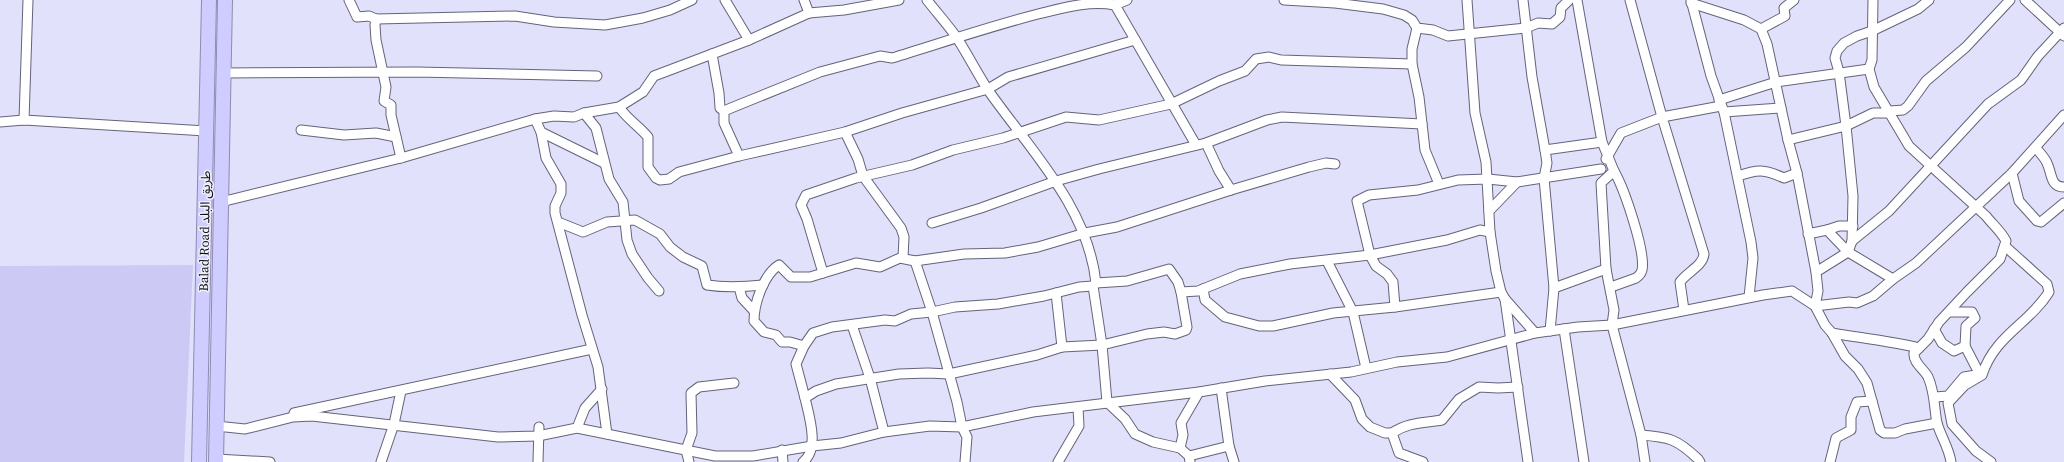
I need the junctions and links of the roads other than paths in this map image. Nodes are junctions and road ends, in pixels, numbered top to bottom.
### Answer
1 (28, 0) edge
2 (209, 0) edge
3 (225, 0) edge
4 (349, 0) edge
5 (692, 0) edge
6 (725, 0) edge
7 (804, 0) edge
8 (899, 0) edge
9 (927, 0) edge
10 (1127, 0) edge
11 (1284, 0) edge
12 (1467, 0) edge
13 (1523, 0) edge
14 (1569, 0) edge
15 (1577, 0) edge
16 (1630, 0) edge
17 (1794, 0) edge
18 (1873, 0) edge
19 (1929, 0) edge
20 (2010, 0) edge
21 (2025, 0) edge
22 (1103, 1) edge
23 (1335, 1) edge
24 (1691, 1) edge
25 (1115, 5) junction
26 (809, 13) junction
27 (376, 19) junction
28 (1417, 28) junction
29 (1526, 28) junction
30 (1761, 29) junction
31 (1872, 31) junction
32 (2063, 32) edge
33 (1470, 33) junction
34 (956, 38) junction
35 (749, 40) junction
36 (1135, 40) junction
37 (712, 54) junction
38 (1412, 64) junction
39 (1868, 69) junction
40 (1839, 72) junction
41 (224, 73) junction
42 (384, 73) junction
43 (597, 76) dead end
44 (1776, 82) junction
45 (988, 89) junction
46 (1171, 104) junction
47 (1721, 106) junction
48 (619, 107) junction
49 (1782, 108) junction
50 (724, 111) junction
51 (584, 113) junction
52 (1891, 113) junction
53 (2064, 115) edge
54 (1662, 117) junction
55 (535, 119) junction
56 (24, 120) junction
57 (0, 122) edge
58 (1422, 124) junction
59 (1846, 126) junction
60 (302, 130) dead end
61 (206, 131) junction
62 (1020, 131) junction
63 (541, 132) junction
64 (845, 132) junction
65 (396, 137) junction
66 (1788, 140) junction
67 (1602, 142) junction
68 (1206, 143) junction
69 (1196, 145) junction
70 (2036, 148) junction
71 (1545, 150) junction
72 (738, 156) junction
73 (1607, 157) junction
74 (401, 158) junction
75 (604, 163) junction
76 (1335, 164) dead end
77 (1931, 165) junction
78 (1601, 169) junction
79 (1614, 171) junction
80 (1797, 173) junction
81 (2012, 173) junction
82 (863, 176) junction
83 (1738, 176) junction
84 (1544, 178) junction
85 (1488, 179) junction
86 (1056, 181) junction
87 (1517, 182) junction
88 (1601, 183) junction
89 (1439, 184) junction
90 (2064, 187) edge
91 (1231, 190) junction
92 (221, 202) junction
93 (2064, 203) edge
94 (1976, 207) junction
95 (1488, 211) junction
96 (624, 219) junction
97 (558, 222) junction
98 (932, 223) dead end
99 (1853, 226) junction
100 (1827, 230) junction
101 (1490, 232) junction
102 (1085, 234) junction
103 (1808, 234) junction
104 (1852, 241) junction
105 (2006, 247) junction
106 (1848, 252) junction
107 (1370, 255) junction
108 (904, 258) junction
109 (915, 261) junction
110 (1327, 261) junction
111 (1606, 269) junction
112 (1816, 272) junction
113 (823, 273) junction
114 (1892, 279) junction
115 (1095, 284) junction
116 (763, 285) junction
117 (739, 287) junction
118 (1610, 287) junction
119 (1554, 288) junction
120 (1203, 289) junction
121 (659, 291) dead end
122 (1181, 292) junction
123 (1056, 293) junction
124 (1503, 295) junction
125 (1749, 297) junction
126 (1815, 306) junction
127 (1396, 307) junction
128 (1684, 310) junction
129 (754, 311) junction
130 (932, 312) junction
131 (1353, 312) junction
132 (1949, 312) junction
133 (852, 325) junction
134 (1612, 325) junction
135 (1564, 329) junction
136 (1934, 329) junction
137 (1550, 331) junction
138 (1535, 333) junction
139 (1832, 333) junction
140 (1510, 340) junction
141 (1102, 345) junction
142 (804, 346) junction
143 (1966, 346) junction
144 (1062, 347) junction
145 (1919, 348) junction
146 (592, 349) junction
147 (1366, 368) junction
148 (949, 374) junction
149 (1330, 374) junction
150 (870, 378) junction
151 (734, 383) dead end
152 (1518, 387) junction
153 (1221, 388) junction
154 (602, 389) junction
155 (401, 391) junction
156 (1199, 392) junction
157 (1935, 397) junction
158 (805, 398) junction
159 (1872, 401) junction
160 (1107, 402) junction
161 (1078, 408) junction
162 (273, 421) junction
163 (394, 424) junction
164 (1937, 424) junction
165 (216, 426) junction
166 (962, 427) junction
167 (578, 428) junction
168 (539, 431) junction
169 (884, 432) junction
170 (1392, 433) junction
171 (607, 434) junction
172 (1641, 435) junction
173 (812, 446) junction
174 (1229, 446) junction
175 (1180, 448) junction
176 (686, 450) junction
177 (782, 450) junction
178 (715, 459) edge
179 (751, 459) edge
180 (1189, 459) edge
181 (216, 460) edge
182 (199, 462) edge
183 (270, 462) edge
184 (381, 462) edge
185 (538, 462) edge
186 (689, 462) edge
187 (783, 462) edge
188 (803, 462) edge
189 (965, 462) edge
190 (1058, 462) edge
191 (1234, 462) edge
192 (1423, 462) edge
193 (1528, 462) edge
194 (1584, 462) edge
195 (1645, 462) edge
196 (1700, 462) edge
197 (1830, 462) edge
198 (1951, 462) edge
199 (1990, 462) edge

1 - 56 street
2 - 61 highway, Balad Road طريق البلد
3 - 41 highway, Balad Road طريق البلد
4 - 27 street
5 - 27 street
6 - 35 street
7 - 26 street
8 - 26 street
9 - 34 street
10 - 25 street
11 - 23 street
12 - 33 street
13 - 29 street
14 - 29 street
15 - 67 street
16 - 54 street
17 - 30 street
18 - 31 street
19 - 31 street
20 - 52 street
21 - 32 street
22 - 25 street
22 - 34 street
23 - 28 street
24 - 30 street
24 - 47 street
25 - 36 street
26 - 35 street
27 - 42 street
28 - 33 street
28 - 38 street
29 - 33 street
29 - 71 street
30 - 44 street
31 - 39 street
31 - 40 street
32 - 77 street
33 - 85 street
34 - 45 street
34 - 50 street
35 - 37 street
36 - 45 street
36 - 46 street
37 - 48 street
37 - 50 street
38 - 46 street
38 - 58 street
39 - 40 street
39 - 52 street
40 - 44 street
40 - 59 street
41 - 42 street
41 - 92 highway, Balad Road طريق البلد
42 - 43 street
42 - 65 street
44 - 47 street
44 - 49 street
45 - 62 street
45 - 64 street
46 - 62 street
46 - 69 street
47 - 49 street
47 - 54 street
47 - 83 street
48 - 51 street
48 - 72 street
49 - 66 street
50 - 72 street
51 - 55 street
51 - 75 street
52 - 59 street
52 - 77 street
53 - 70 street
54 - 73 street
54 - 128 street
55 - 63 street
55 - 74 street
56 - 57 street
56 - 61 street
58 - 68 street
58 - 89 street
59 - 66 street
59 - 99 street
60 - 65 street
61 - 182 highway, Balad Road طريق البلد
62 - 82 street
62 - 86 street
63 - 75 street
63 - 97 street
64 - 72 street
64 - 82 street
65 - 74 street
66 - 80 street
67 - 71 street
67 - 73 street
68 - 69 street
68 - 91 street
69 - 86 street
70 - 81 street
70 - 90 street
71 - 84 street
73 - 78 street
73 - 79 street
74 - 92 street
75 - 96 street
76 - 91 street
77 - 94 street
77 - 104 street
78 - 84 street
78 - 88 street
79 - 88 street
79 - 118 street
80 - 83 street
80 - 103 street
81 - 93 street
81 - 94 street
82 - 108 street
82 - 113 street
83 - 125 street
84 - 87 street
84 - 119 street
85 - 87 street
85 - 89 street
85 - 95 street
86 - 98 street
86 - 102 street
87 - 95 street
88 - 111 street
89 - 107 street
91 - 102 street
92 - 165 highway, Balad Road طريق البلد
94 - 105 street
94 - 114 street
95 - 101 street
96 - 97 street
96 - 117 street
96 - 121 street
97 - 146 street
99 - 100 street
99 - 104 street
100 - 103 street
100 - 106 street
101 - 107 street
101 - 124 street
102 - 109 street
102 - 115 street
103 - 112 street
104 - 106 street
105 - 132 street
105 - 199 street
106 - 112 street
106 - 114 street
107 - 110 street
107 - 127 street
108 - 109 street
108 - 113 street
109 - 130 street
110 - 120 street
110 - 131 street
111 - 118 street
111 - 119 street
112 - 126 street
113 - 116 street
114 - 126 street
115 - 122 street
115 - 123 street
115 - 141 street
116 - 117 street
116 - 129 street
117 - 129 street
118 - 134 street
119 - 137 street
120 - 122 street
120 - 131 street
122 - 141 street
123 - 130 street
123 - 144 street
124 - 127 street
124 - 138 street
124 - 140 street
125 - 126 street
125 - 128 street
126 - 139 street
127 - 131 street
128 - 134 street
129 - 142 street
130 - 133 street
130 - 148 street
131 - 147 street
132 - 136 street
132 - 143 street
133 - 142 street
133 - 150 street
134 - 135 street
134 - 172 street
135 - 137 street
135 - 194 street
136 - 143 street
136 - 145 street
137 - 138 street
138 - 140 street
139 - 145 street
139 - 159 street
140 - 147 street
140 - 152 street
141 - 144 street
141 - 160 street
142 - 158 street
143 - 157 street
144 - 148 street
145 - 157 street
146 - 154 street
146 - 155 street
147 - 149 street
148 - 150 street
148 - 166 street
149 - 153 street
149 - 170 street
150 - 158 street
150 - 169 street
151 - 176 street
152 - 170 street
152 - 193 street
153 - 156 street
153 - 174 street
154 - 167 street
154 - 171 street
155 - 162 street
155 - 163 street
156 - 160 street
156 - 175 street
157 - 164 street
158 - 173 street
159 - 164 street
159 - 197 street
160 - 161 street
160 - 175 street
161 - 166 street
161 - 190 street
162 - 163 street
162 - 165 street
163 - 168 street
163 - 184 street
164 - 198 street
165 - 181 highway, Balad Road طريق البلد
166 - 169 street
166 - 189 street
167 - 168 street
167 - 171 street
168 - 185 street
169 - 173 street
170 - 192 street
171 - 176 street
172 - 195 street
172 - 196 street
173 - 177 street
173 - 188 street
174 - 180 street
174 - 191 street
175 - 180 street
176 - 178 street
176 - 186 street
177 - 179 street
177 - 187 street
178 - 179 street
181 - 183 street

